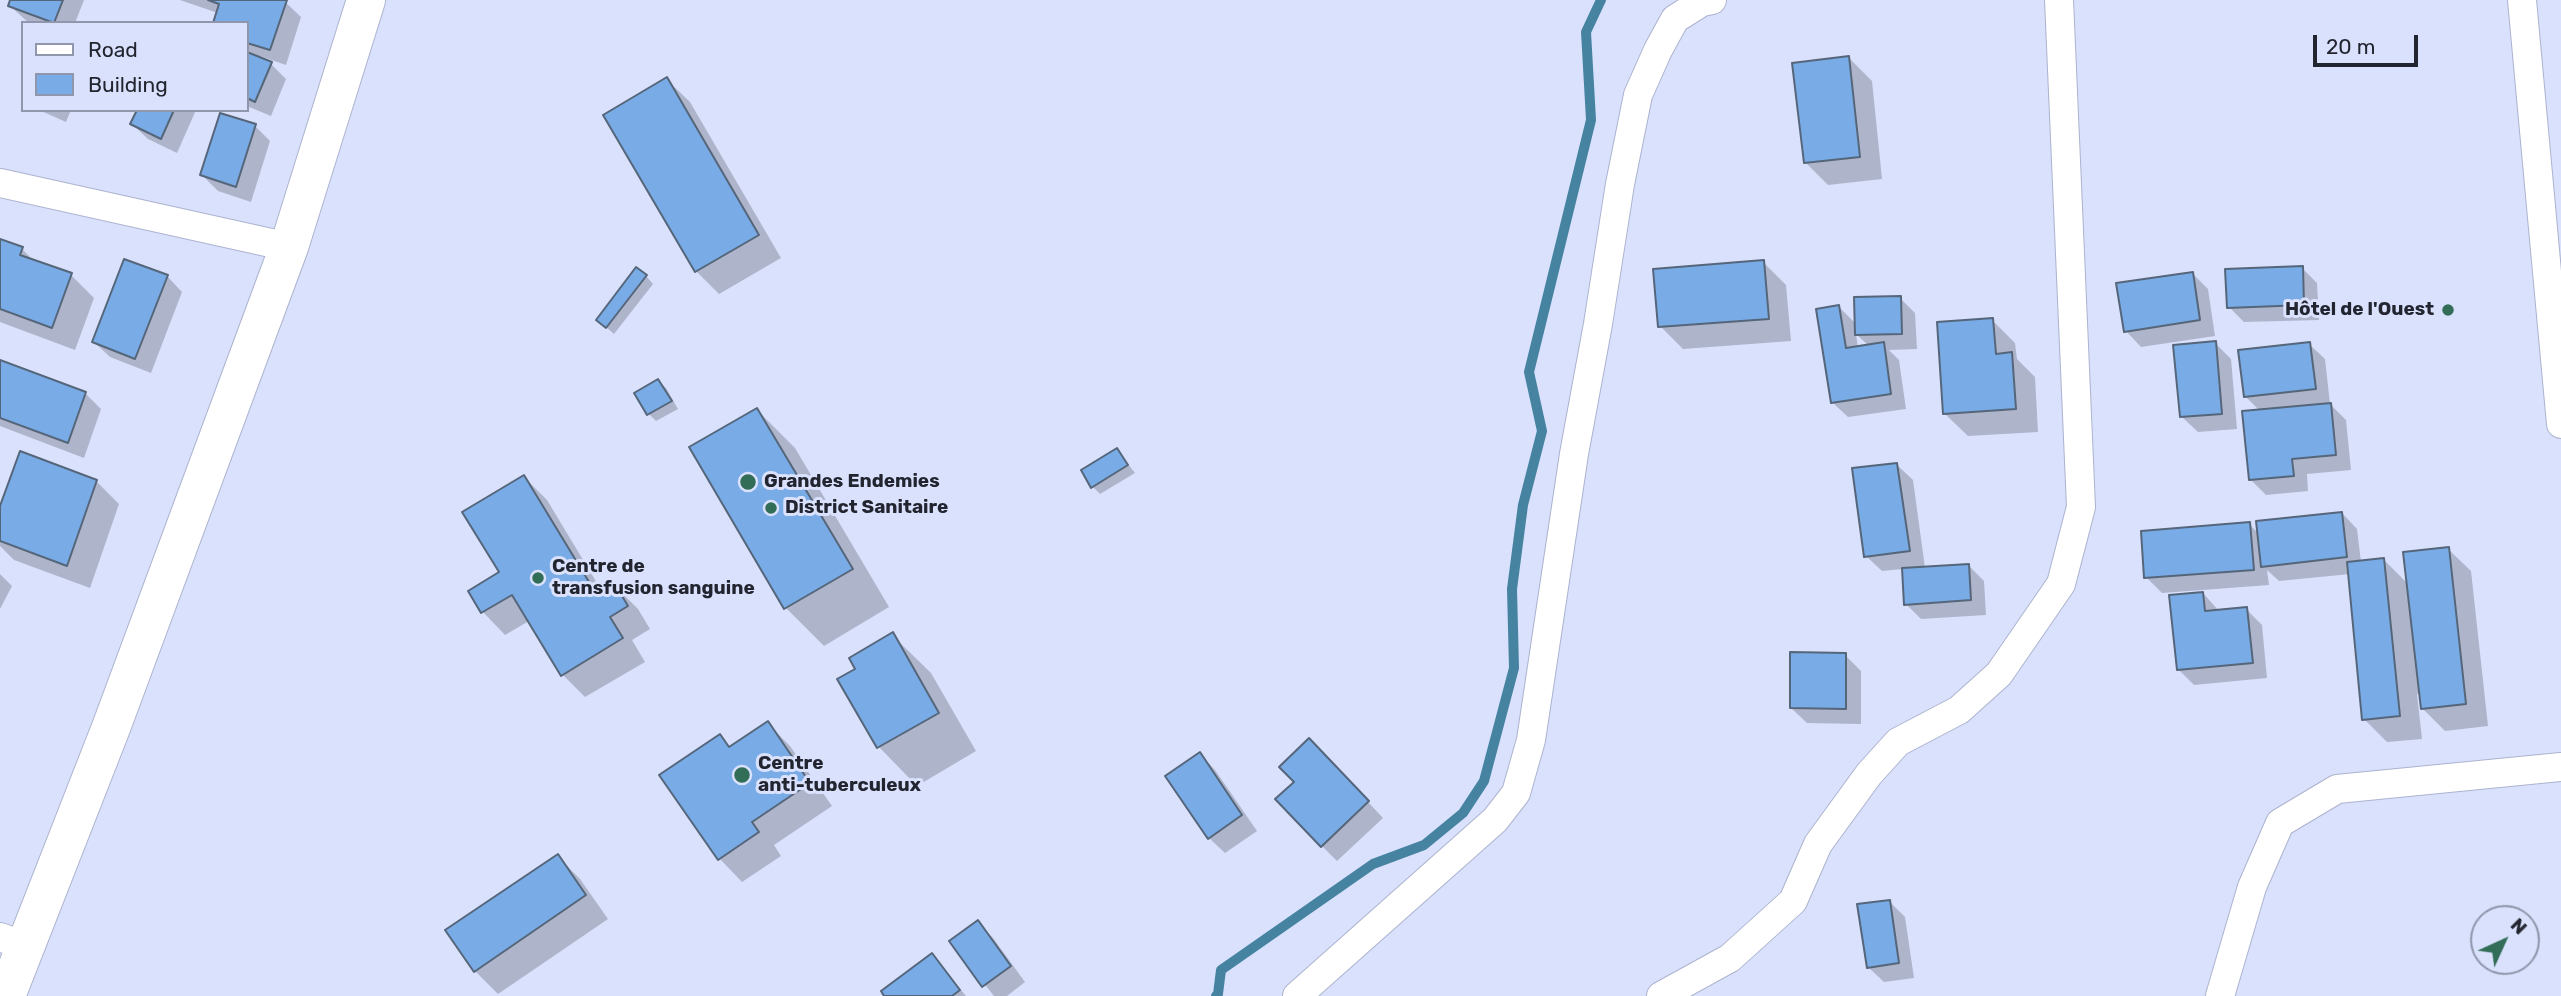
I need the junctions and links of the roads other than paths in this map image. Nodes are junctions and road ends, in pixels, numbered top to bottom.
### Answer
1 (366, 0) edge
2 (1712, 0) edge
3 (2059, 0) edge
4 (2522, 0) edge
5 (0, 183) edge
6 (289, 247) junction
7 (2561, 424) edge
8 (2561, 767) edge
9 (14, 942) edge
10 (6, 996) edge
11 (1297, 996) edge
12 (1661, 996) edge
13 (2220, 996) edge

1 - 6 main road
2 - 11 street
3 - 12 street
4 - 7 street
5 - 6 street
6 - 9 main road
8 - 13 street
9 - 10 main road

